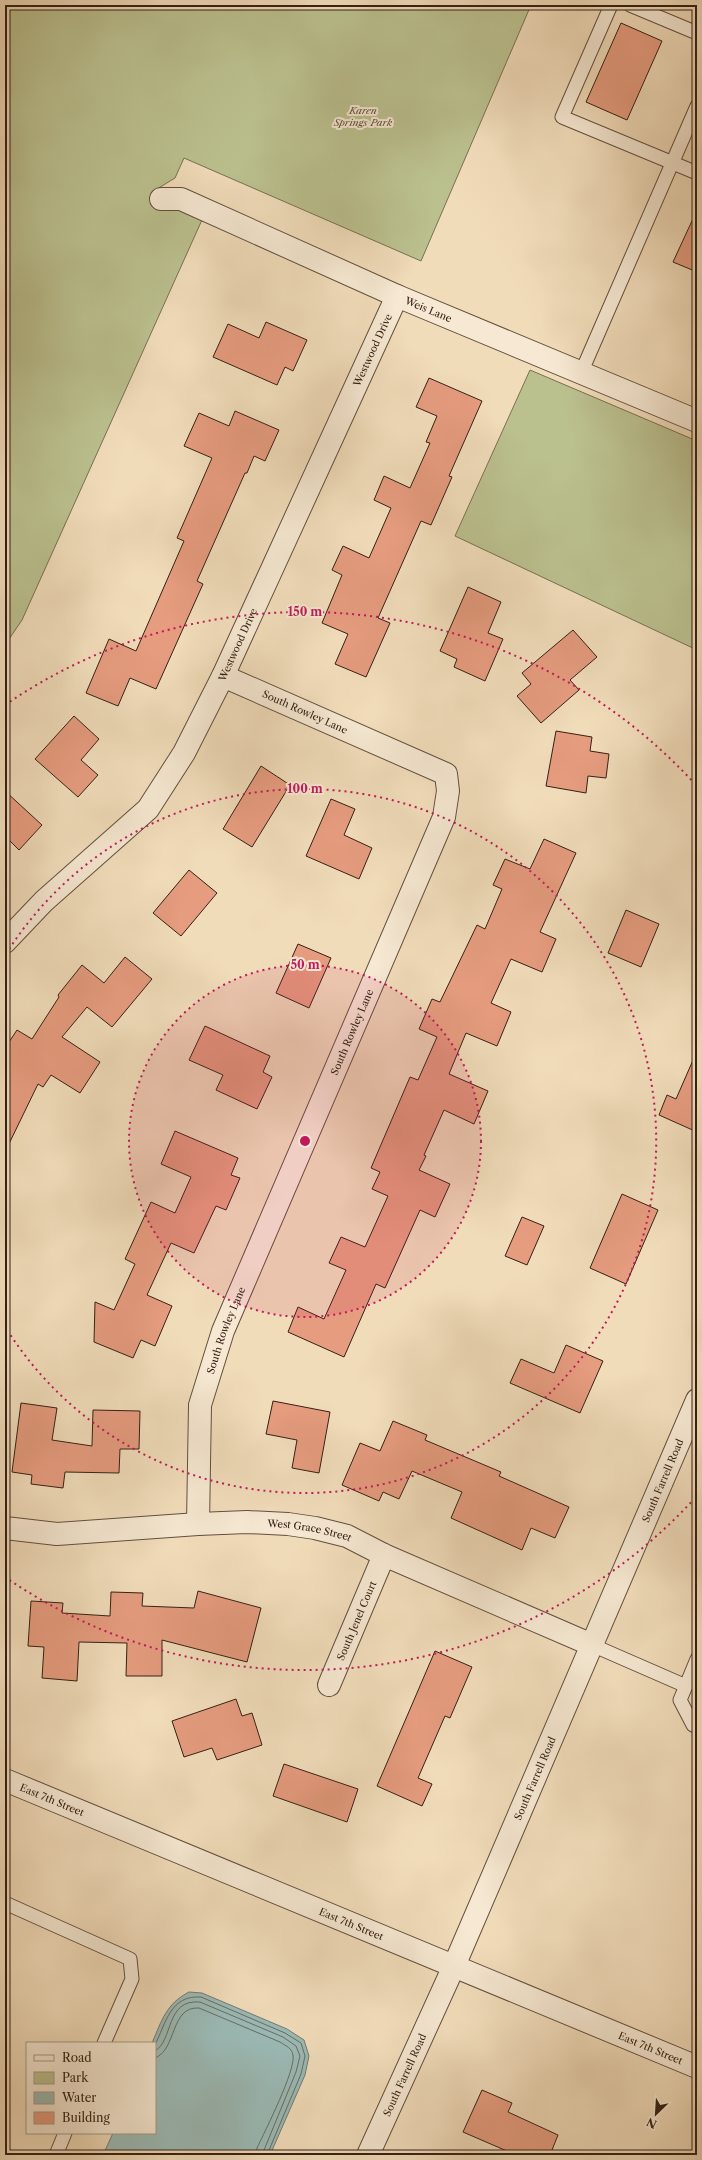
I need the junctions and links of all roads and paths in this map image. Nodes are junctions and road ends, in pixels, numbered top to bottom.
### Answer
1 (611, 5) edge
2 (630, 5) edge
3 (697, 33) edge
4 (697, 106) edge
5 (672, 163) junction
6 (697, 173) edge
7 (161, 199) dead end
8 (397, 296) junction
9 (581, 373) junction
10 (697, 421) edge
11 (223, 676) junction
12 (5, 942) edge
13 (697, 1400) edge
14 (198, 1524) junction
15 (5, 1528) edge
16 (384, 1556) junction
17 (592, 1645) junction
18 (697, 1659) edge
19 (328, 1685) dead end
20 (686, 1686) junction
21 (697, 1726) edge
22 (5, 1780) edge
23 (5, 1903) edge
24 (454, 1966) junction
25 (104, 2042) edge
26 (697, 2067) edge
27 (66, 2134) edge
28 (56, 2155) edge
29 (368, 2155) edge

1 - 5 lane
2 - 3 lane
4 - 5 lane
5 - 6 lane
5 - 9 lane
7 - 8 street, Weis Lane
8 - 9 street, Weis Lane
8 - 11 street, Westwood Drive
9 - 10 street, Weis Lane
11 - 12 street, Westwood Drive
11 - 14 street, South Rowley Lane
13 - 17 street, South Farrell Road
14 - 15 street, West Grace Street
14 - 16 street, West Grace Street
16 - 17 street, West Grace Street
16 - 19 street, South Jenel Court
17 - 20 lane
17 - 24 street, South Farrell Road
18 - 20 lane
20 - 21 lane
22 - 24 street, East 7th Street
23 - 25 lane
24 - 26 street, East 7th Street
24 - 29 street, South Farrell Road
27 - 28 lane

